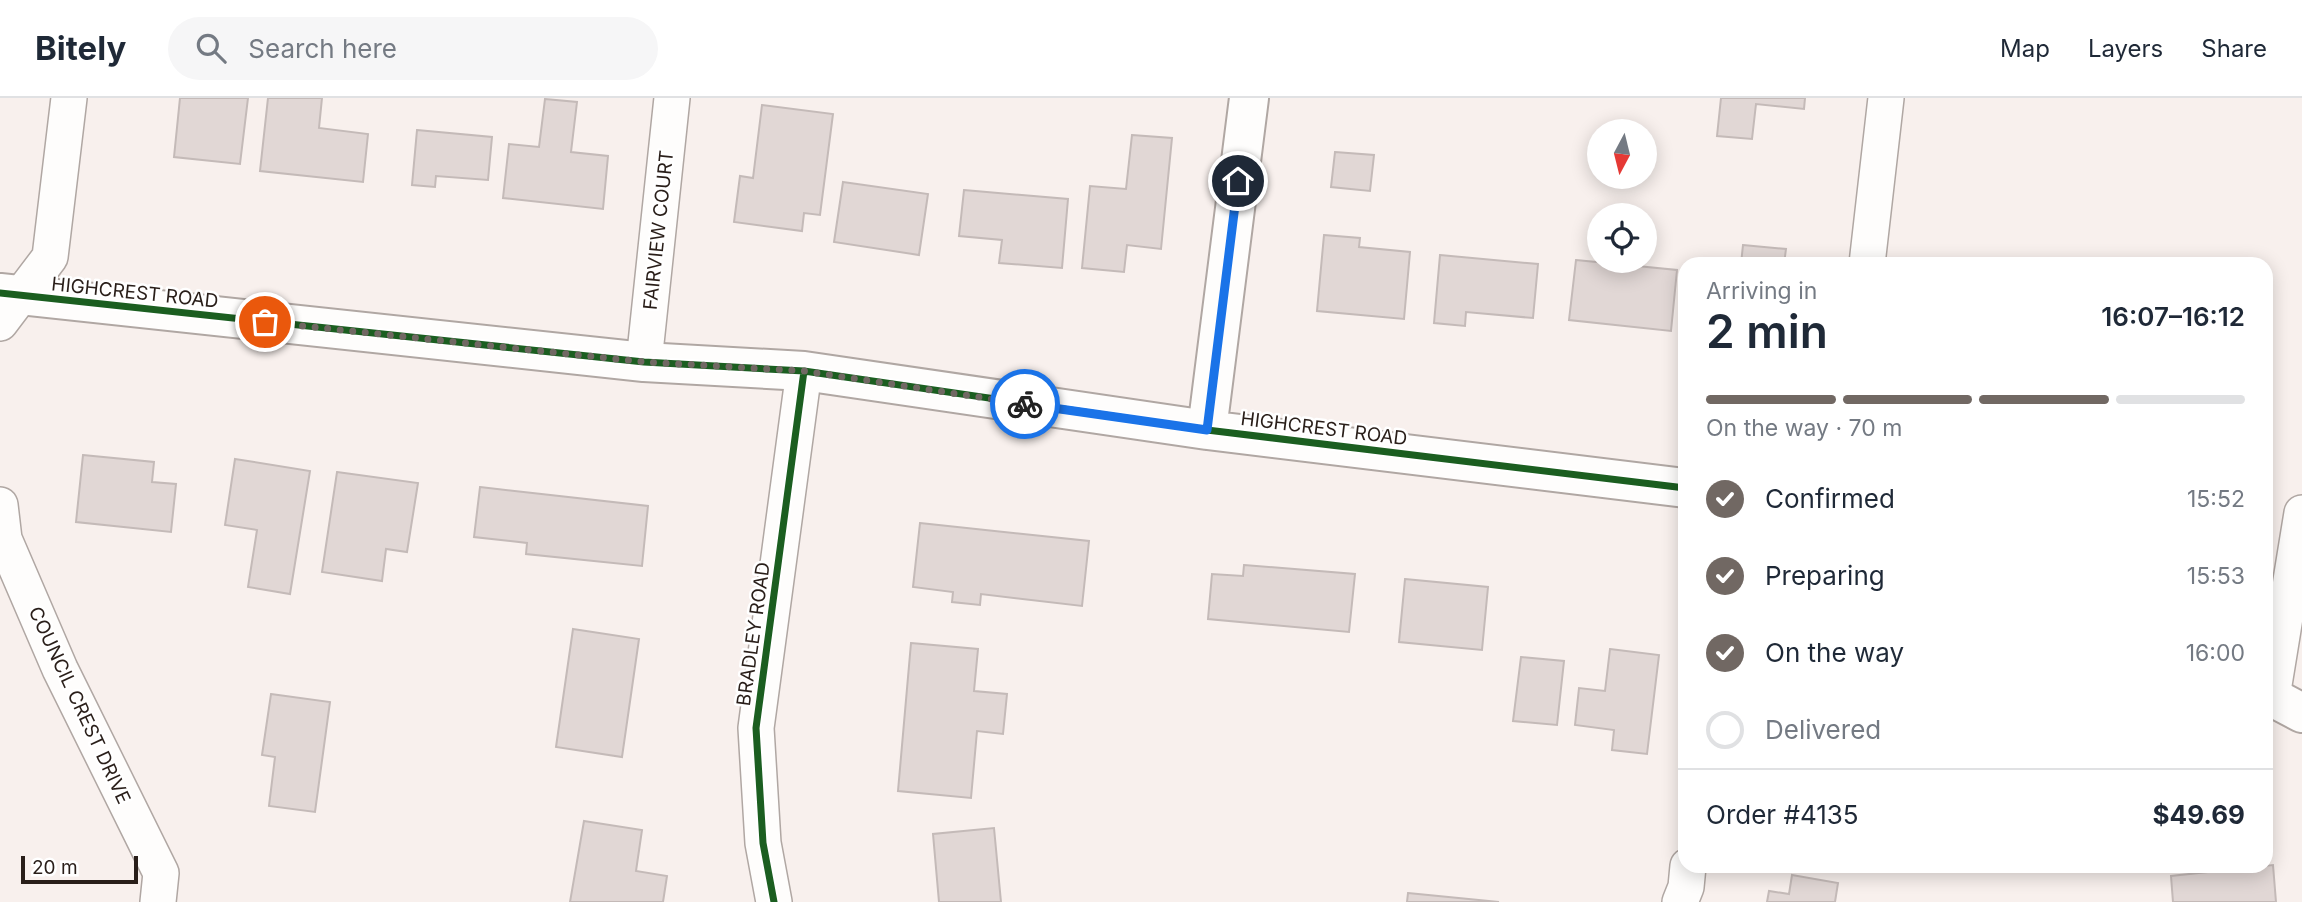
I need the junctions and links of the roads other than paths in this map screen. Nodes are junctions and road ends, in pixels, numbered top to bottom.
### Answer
1 (69, 98) edge
2 (672, 98) edge
3 (1249, 98) edge
4 (1886, 98) edge
5 (1868, 257) edge
6 (7, 304) edge
7 (645, 362) junction
8 (804, 371) junction
9 (1207, 430) junction
10 (1678, 487) edge
11 (0, 505) edge
12 (2302, 513) edge
13 (2280, 701) edge
14 (1687, 873) edge
15 (158, 902) edge
16 (774, 902) edge
17 (1680, 902) edge

1 - 6 street
2 - 7 street, FAIRVIEW COURT
3 - 9 street
4 - 5 street
6 - 7 street, HIGHCREST ROAD
7 - 8 street, HIGHCREST ROAD
8 - 9 street, HIGHCREST ROAD
8 - 16 street, BRADLEY ROAD
9 - 10 street, HIGHCREST ROAD
11 - 15 street, COUNCIL CREST DRIVE
12 - 13 street
14 - 17 street

